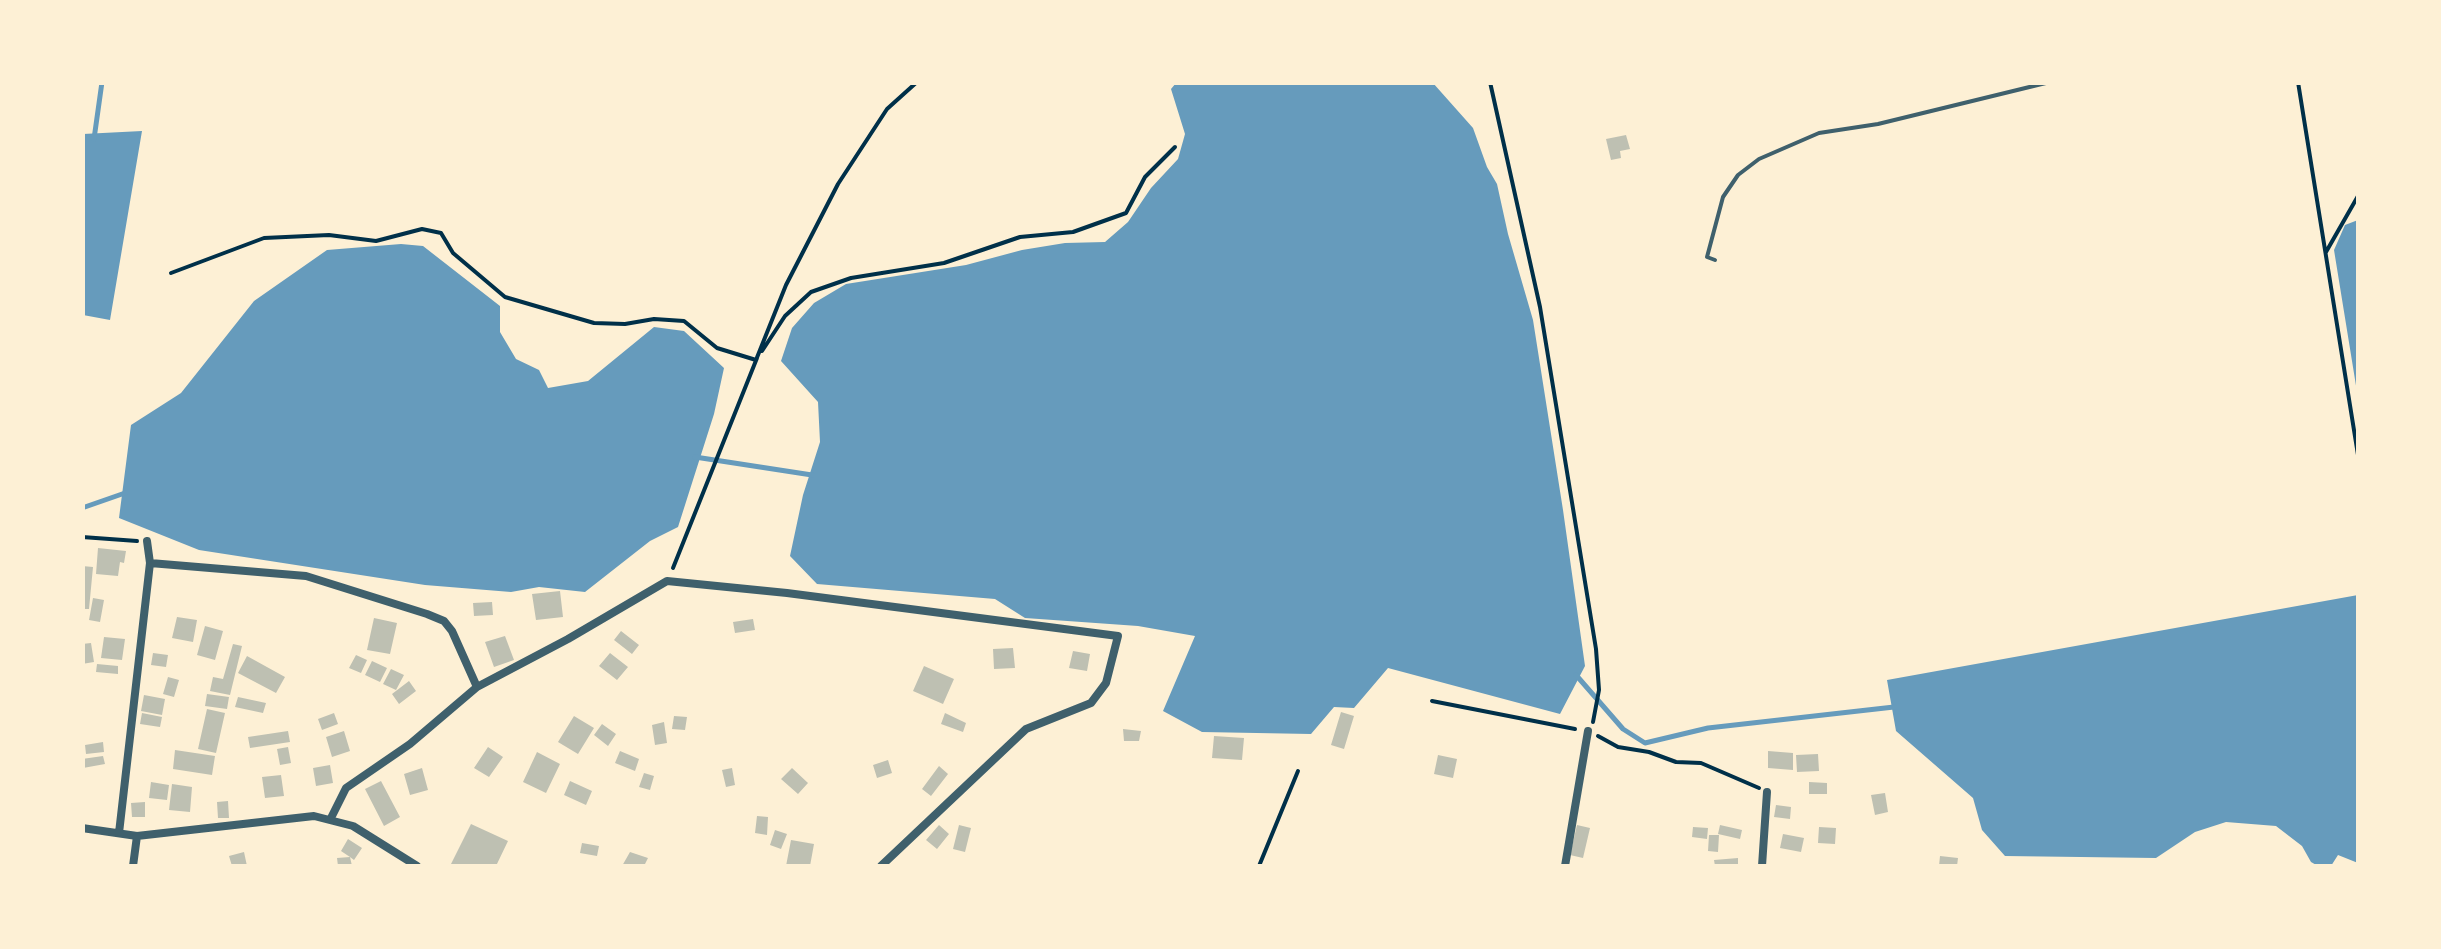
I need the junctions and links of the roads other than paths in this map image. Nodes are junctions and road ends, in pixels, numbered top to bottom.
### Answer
1 (2050, 82) edge
2 (1715, 260) dead end
3 (147, 541) road end
4 (150, 562) junction
5 (477, 687) junction
6 (1588, 731) road end
7 (1768, 792) road end
8 (331, 818) junction
9 (82, 828) edge
10 (119, 833) junction
11 (137, 836) junction
12 (133, 866) edge
13 (416, 866) edge
14 (881, 866) edge
15 (1564, 866) edge
16 (1762, 866) edge

1 - 2 lane
3 - 4 street
4 - 5 street
4 - 10 street
5 - 8 street
5 - 14 street
6 - 15 street
7 - 16 street
8 - 11 street
8 - 13 street
9 - 10 street
10 - 11 street
11 - 12 street

